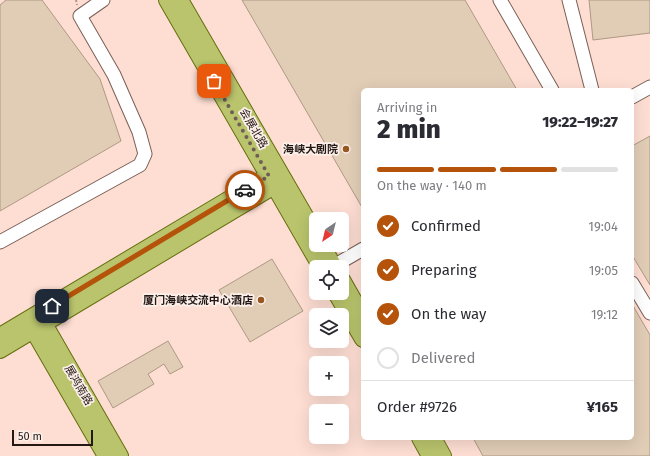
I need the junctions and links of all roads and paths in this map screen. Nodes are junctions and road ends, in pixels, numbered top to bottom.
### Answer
1 (103, 0) edge
2 (167, 0) edge
3 (180, 0) edge
4 (500, 0) edge
5 (569, 0) edge
6 (650, 87) edge
7 (551, 88) edge
8 (591, 88) edge
9 (634, 96) edge
10 (277, 178) junction
11 (309, 225) edge
12 (0, 242) edge
13 (361, 251) edge
14 (326, 260) edge
15 (344, 260) edge
16 (634, 285) edge
17 (349, 292) edge
18 (340, 300) edge
19 (361, 313) edge
20 (650, 313) edge
21 (36, 322) junction
22 (0, 336) edge
23 (361, 336) edge
24 (0, 350) edge
25 (421, 440) edge
26 (434, 440) edge
27 (106, 456) edge
28 (120, 456) edge
29 (430, 456) edge
30 (443, 456) edge

1 - 12 street
2 - 10 main road, 会展北路
3 - 10 main road, 会展北路
4 - 7 street
5 - 8 street
6 - 9 street
10 - 11 main road, 会展北路
10 - 14 main road, 会展北路
10 - 21 main road
13 - 15 street
16 - 20 street
17 - 19 main road
18 - 23 main road
21 - 22 main road
21 - 24 main road
21 - 27 main road, 展鸿南路
21 - 28 main road, 展鸿南路
25 - 29 main road
26 - 30 main road

